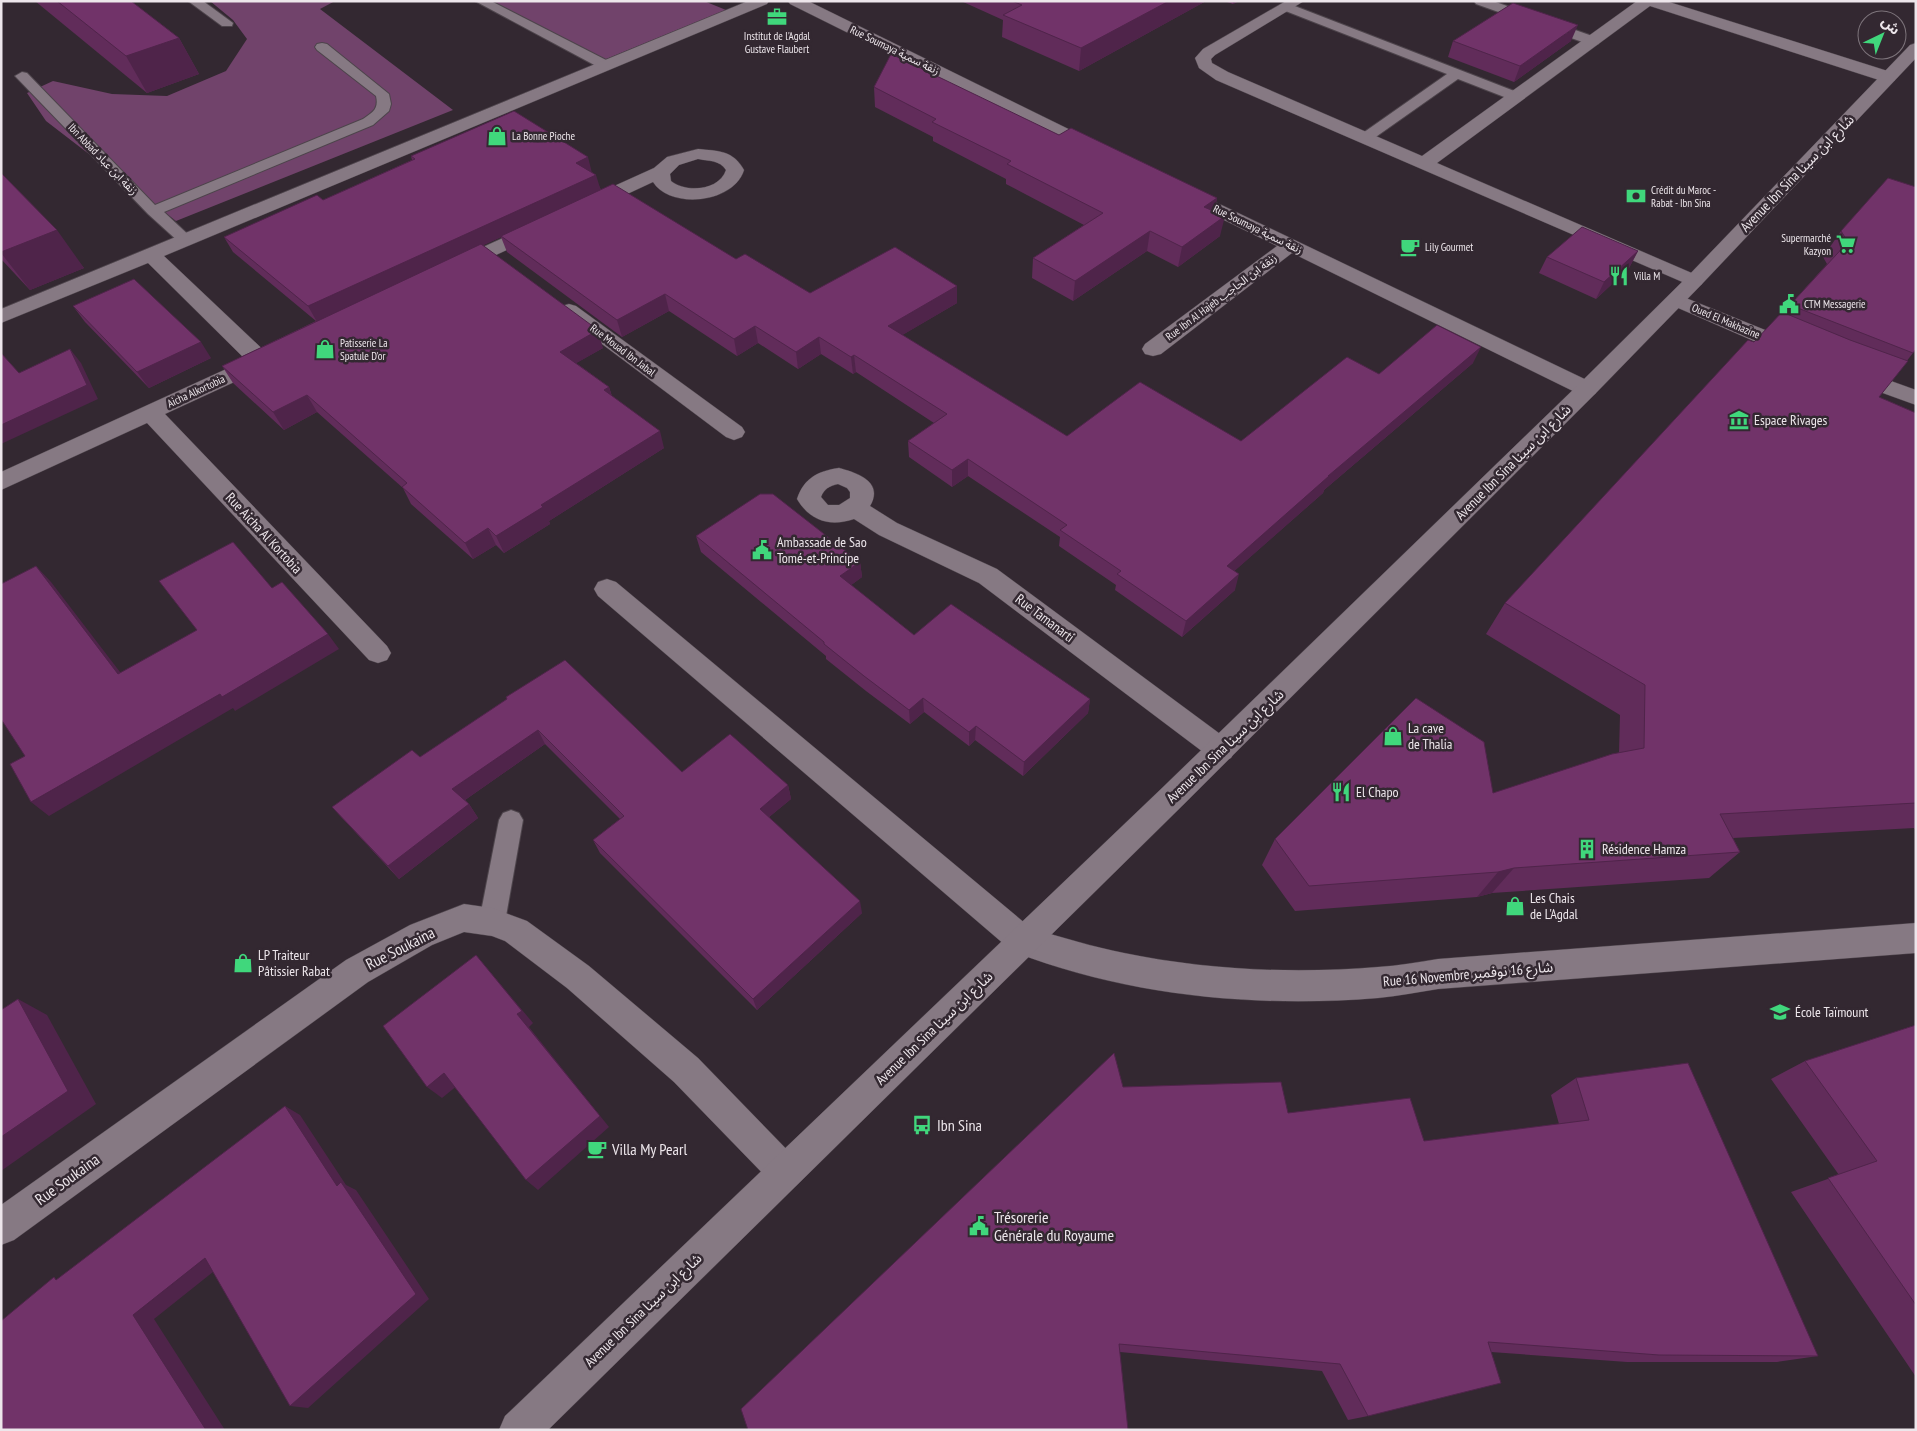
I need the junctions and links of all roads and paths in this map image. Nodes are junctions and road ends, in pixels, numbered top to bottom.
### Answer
1 (194, 1) edge
2 (480, 1) edge
3 (762, 1) edge
4 (795, 1) edge
5 (1480, 1) edge
6 (1648, 1) edge
7 (1292, 4) edge
8 (227, 23) dead end
9 (1593, 41) junction
10 (322, 47) dead end
11 (1916, 48) edge
12 (606, 65) junction
13 (1456, 74) junction
14 (22, 76) dead end
15 (1888, 77) junction
16 (1517, 97) junction
17 (1366, 138) junction
18 (1114, 158) edge
19 (1425, 163) junction
20 (662, 171) dead end
21 (1167, 184) edge
22 (154, 211) junction
23 (186, 240) junction
24 (1290, 245) junction
25 (150, 254) junction
26 (437, 276) edge
27 (1694, 280) junction
28 (552, 297) edge
29 (1676, 300) junction
30 (1, 317) edge
31 (1152, 349) dead end
32 (1587, 389) junction
33 (1916, 398) edge
34 (150, 412) junction
35 (734, 432) dead end
36 (1, 482) edge
37 (856, 508) dead end
38 (607, 589) dead end
39 (378, 653) dead end
40 (1221, 750) junction
41 (511, 820) dead end
42 (492, 922) junction
43 (1916, 938) edge
44 (1023, 941) junction
45 (785, 1172) junction
46 (1, 1227) edge
47 (519, 1430) edge

1 - 8 lane
2 - 12 lane
3 - 12 street
4 - 18 street, Rue Soumaya زنقة سمية
5 - 9 lane
6 - 9 street
6 - 15 street
7 - 13 lane
7 - 17 street
9 - 16 street
10 - 22 lane
11 - 15 street, Avenue Ibn Sina شارع ابن سينا
12 - 23 street
13 - 16 lane
13 - 17 lane
14 - 22 lane, Ibn Abbad زنقة ابن عباد
15 - 27 street, Avenue Ibn Sina شارع ابن سينا
16 - 19 street
17 - 19 street
19 - 27 street
20 - 26 street
21 - 24 street, Rue Soumaya زنقة سمية
22 - 23 lane, Ibn Abbad زنقة ابن عباد
23 - 25 street
24 - 31 street, Rue Ibn Al Hajeb زنقة ابن الحاجب
24 - 32 street, Rue Soumaya زنقة سمية
25 - 30 street
25 - 34 street, Aicha Alkortobia
27 - 29 street, Avenue Ibn Sina شارع ابن سينا
28 - 35 street, Rue Mouad Ibn Jabal
29 - 32 street, Avenue Ibn Sina شارع ابن سينا
29 - 33 street, Oued El Makhazine
32 - 40 street, Avenue Ibn Sina شارع ابن سينا
34 - 36 street, Aicha Alkortobia
34 - 39 street, Rue Aicha Al Kortobia
37 - 40 street, Rue Tamanarti
38 - 44 street
40 - 44 street, Avenue Ibn Sina شارع ابن سينا
41 - 42 lane
42 - 45 street, Rue Soukaina
42 - 46 street, Rue Soukaina
43 - 44 street, Rue 16 Novembre شارع 16 نوفمبر
44 - 45 street, Avenue Ibn Sina شارع ابن سينا
45 - 47 street, Avenue Ibn Sina شارع ابن سينا

